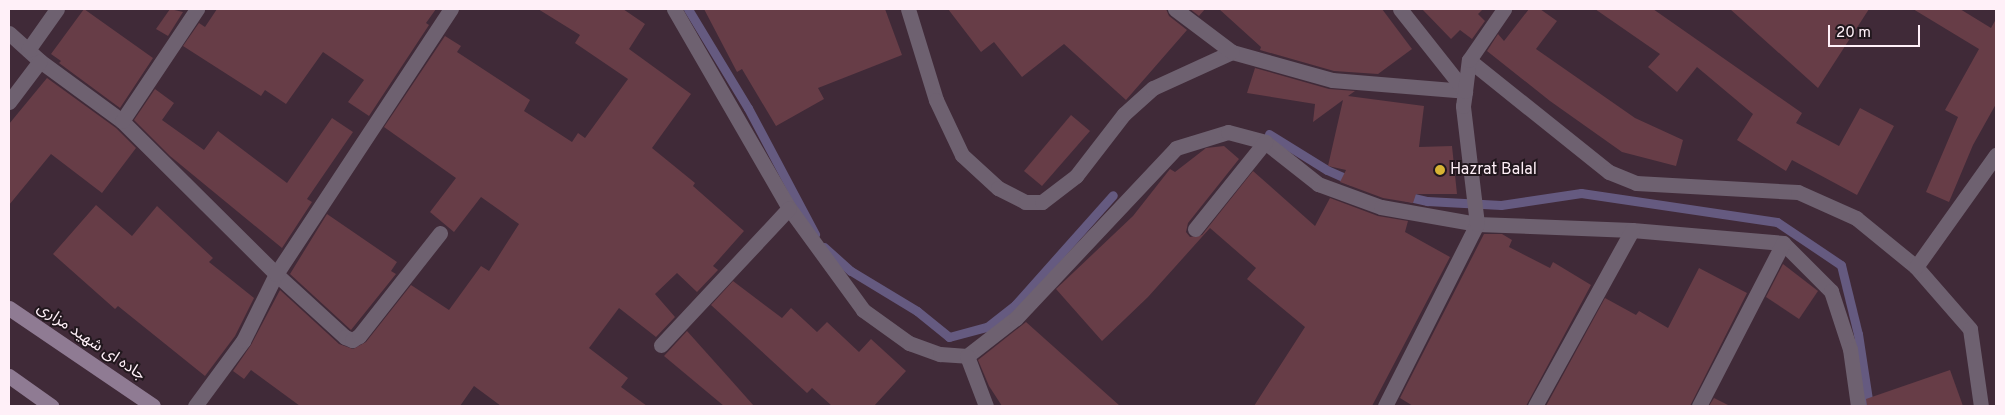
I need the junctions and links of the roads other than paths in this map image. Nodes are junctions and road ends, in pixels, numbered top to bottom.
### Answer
1 (57, 9) edge
2 (198, 9) edge
3 (451, 9) edge
4 (674, 9) edge
5 (908, 9) edge
6 (1175, 9) edge
7 (1400, 9) edge
8 (1504, 9) edge
9 (9, 33) edge
10 (28, 50) junction
11 (1232, 52) junction
12 (1469, 60) junction
13 (40, 61) junction
14 (1465, 91) junction
15 (9, 102) edge
16 (122, 121) junction
17 (1266, 142) junction
18 (1996, 155) edge
19 (789, 208) junction
20 (1478, 224) junction
21 (1195, 229) dead end
22 (1632, 230) junction
23 (440, 233) dead end
24 (1783, 243) junction
25 (1916, 267) junction
26 (276, 274) junction
27 (9, 308) edge
28 (662, 345) dead end
29 (967, 356) junction
30 (9, 376) edge
31 (51, 406) edge
32 (152, 406) edge
33 (195, 406) edge
34 (986, 406) edge
35 (1385, 406) edge
36 (1535, 406) edge
37 (1699, 406) edge
38 (1858, 406) edge
39 (1981, 406) edge

1 - 10 street
2 - 16 street
3 - 26 street
4 - 19 street
5 - 11 street
6 - 11 street
7 - 14 street
8 - 12 street
9 - 10 street
10 - 13 street
11 - 14 street
12 - 14 street
12 - 25 street
13 - 15 street
13 - 16 street
14 - 20 street
16 - 26 street
17 - 20 street
17 - 21 street
17 - 29 street
18 - 25 street
19 - 28 street
19 - 29 street
20 - 22 street
20 - 35 street
22 - 24 street
22 - 36 street
23 - 26 street
24 - 37 street
24 - 38 street
25 - 39 street
26 - 33 street
27 - 32 main road, جاده ای شهید مزاری
29 - 34 street
30 - 31 main road

